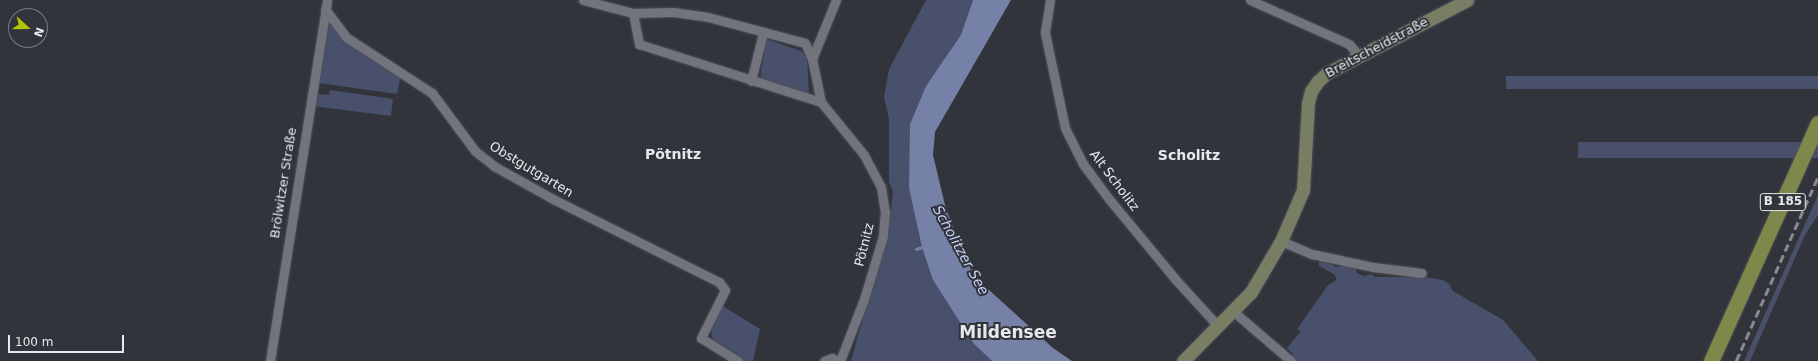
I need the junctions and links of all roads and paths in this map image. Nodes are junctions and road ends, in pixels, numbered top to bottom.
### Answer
1 (583, 0) edge
2 (836, 0) edge
3 (1050, 0) edge
4 (1250, 0) edge
5 (1467, 0) edge
6 (326, 5) edge
7 (633, 13) junction
8 (764, 33) junction
9 (1360, 57) junction
10 (812, 59) junction
11 (751, 81) junction
12 (821, 102) junction
13 (1818, 123) edge
14 (1281, 241) junction
15 (1422, 272) dead end
16 (1234, 312) junction
17 (1218, 326) junction
18 (270, 361) edge
19 (738, 361) edge
20 (824, 361) edge
21 (839, 361) edge
22 (1183, 361) edge
23 (1291, 361) edge
24 (1711, 361) edge

1 - 7 street, Pötnitz
2 - 10 street
3 - 17 street, Alt Scholitz
4 - 9 street
5 - 9 street, Breitscheidstraße
6 - 18 street, Brölwitzer Straße
6 - 19 street, Obstgutgarten
7 - 8 street, Pötnitz
7 - 11 street
8 - 10 street, Pötnitz
8 - 11 street
9 - 14 street, Breitscheidstraße
10 - 12 street, Pötnitz
11 - 12 street
12 - 21 street, Pötnitz
13 - 24 main road, B 185
14 - 15 street
14 - 16 street, Breitscheidstraße
16 - 17 street, Breitscheidstraße
16 - 23 street
17 - 22 street, Breitscheidstraße
20 - 21 street, Pötnitz

